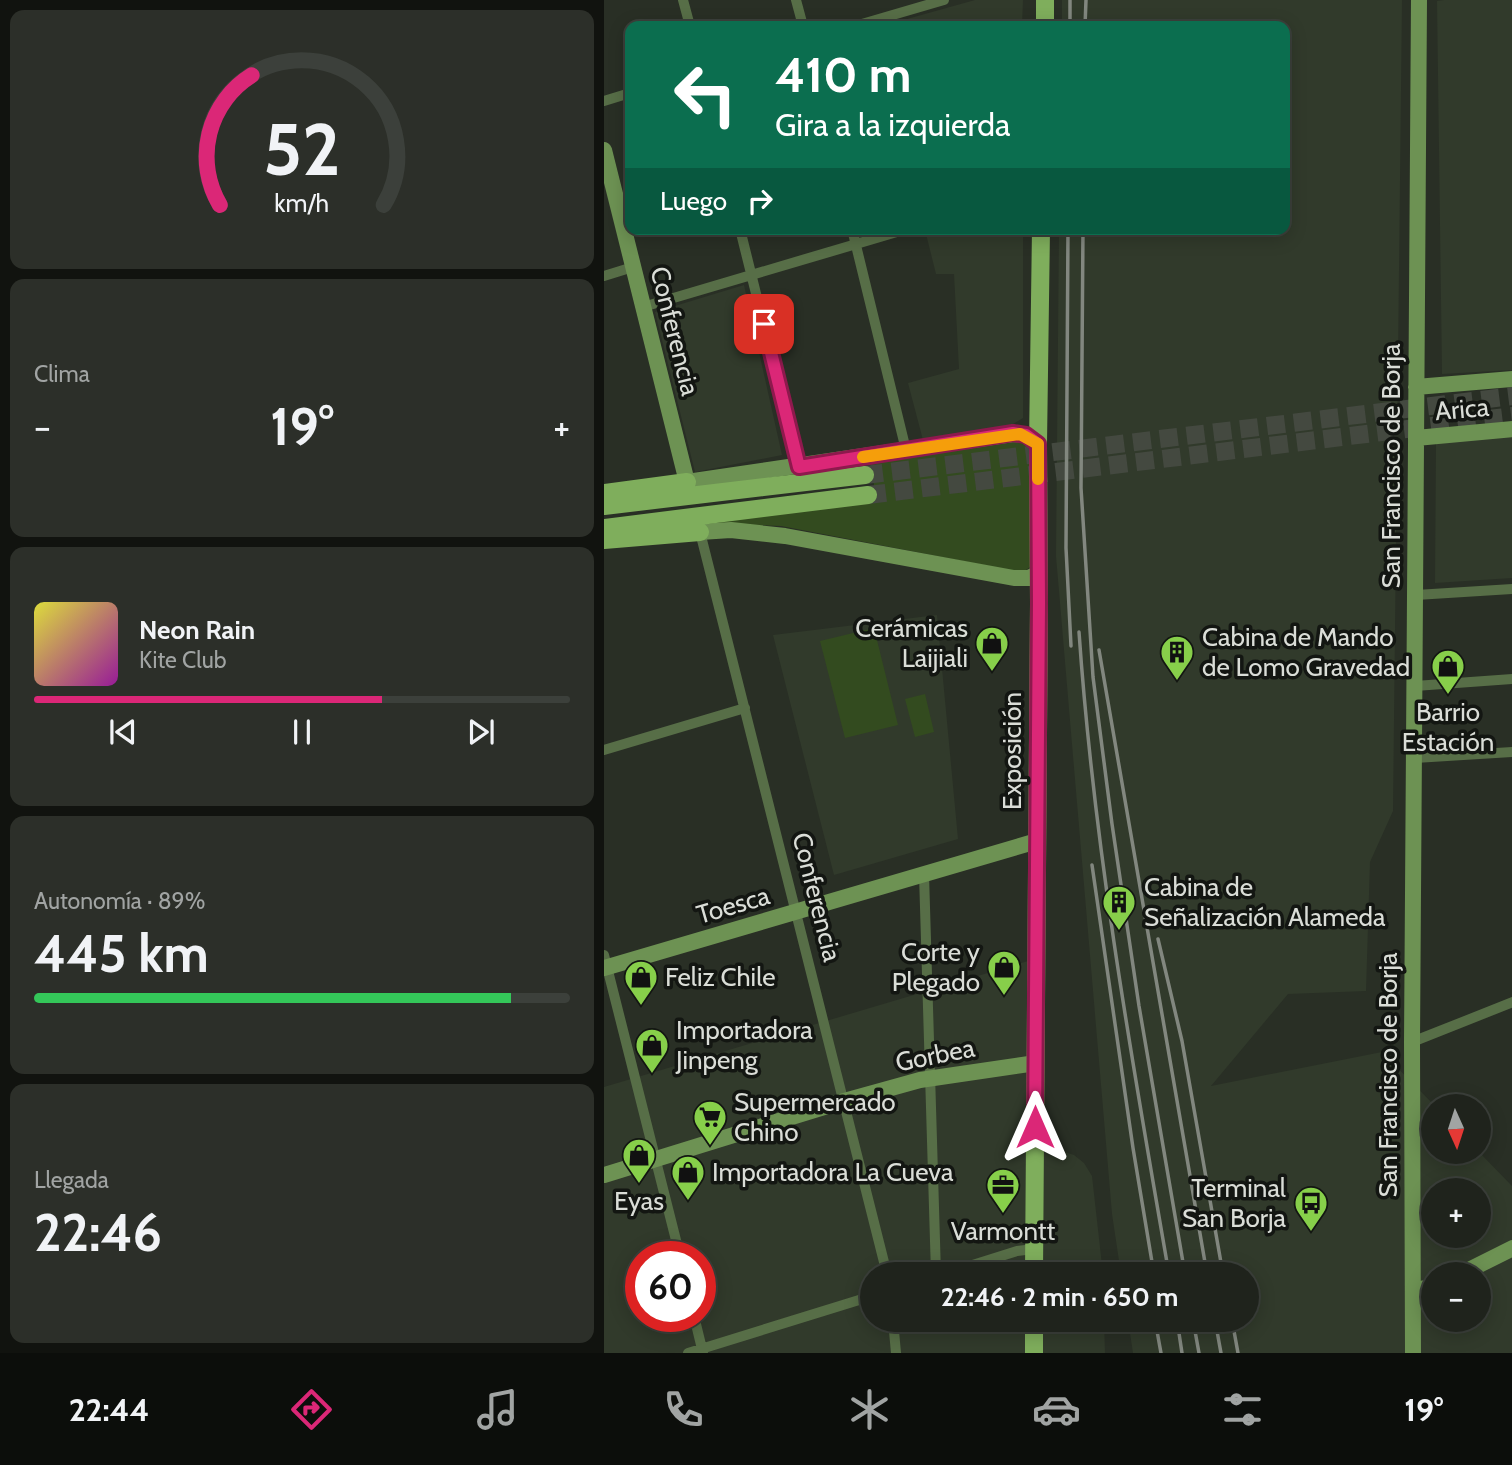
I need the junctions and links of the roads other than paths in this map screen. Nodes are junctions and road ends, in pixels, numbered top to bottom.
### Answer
1 (683, 0) edge
2 (796, 0) edge
3 (945, 0) edge
4 (1046, 0) edge
5 (1419, 0) edge
6 (689, 21) edge
7 (801, 21) edge
8 (872, 21) edge
9 (1045, 21) edge
10 (625, 95) edge
11 (604, 101) edge
12 (604, 150) edge
13 (625, 235) edge
14 (625, 235) edge
15 (742, 235) edge
16 (854, 235) edge
17 (887, 235) edge
18 (1041, 235) edge
19 (856, 244) junction
20 (633, 267) junction
21 (752, 275) junction
22 (604, 276) edge
23 (644, 307) junction
24 (1512, 379) edge
25 (1416, 387) junction
26 (1512, 429) edge
27 (1416, 438) junction
28 (1038, 444) junction
29 (906, 450) junction
30 (799, 467) junction
31 (865, 475) tunnel mouth
32 (687, 482) junction
33 (604, 493) edge
34 (868, 495) tunnel mouth
35 (604, 506) edge
36 (604, 528) edge
37 (700, 532) junction
38 (604, 540) edge
39 (1039, 573) junction
40 (1512, 589) edge
41 (1416, 595) junction
42 (1512, 679) edge
43 (1415, 686) junction
44 (745, 708) junction
45 (604, 750) edge
46 (1512, 752) edge
47 (1415, 758) junction
48 (1037, 841) junction
49 (924, 874) junction
50 (795, 912) junction
51 (605, 964) edge
52 (1512, 1002) edge
53 (1412, 1042) junction
54 (1036, 1063) junction
55 (931, 1078) junction
56 (844, 1101) junction
57 (656, 1159) junction
58 (604, 1175) edge
59 (676, 1241) edge
60 (1512, 1248) edge
61 (1034, 1249) junction
62 (884, 1262) edge
63 (936, 1262) edge
64 (982, 1262) edge
65 (1034, 1262) edge
66 (1485, 1262) edge
67 (1421, 1289) edge
68 (1413, 1290) junction
69 (860, 1300) edge
70 (698, 1332) edge
71 (894, 1332) edge
72 (1034, 1332) edge
73 (703, 1351) edge
74 (688, 1353) edge
75 (896, 1353) edge
76 (1034, 1353) edge
77 (1413, 1353) edge

1 - 6 street
2 - 7 street
3 - 8 street
4 - 9 main road
5 - 25 street, San Francisco de Borja
10 - 11 street
12 - 13 street, Conferencia
14 - 20 street, Conferencia
15 - 21 street
16 - 19 street
17 - 19 street
18 - 28 main road, Exposición
19 - 21 street
19 - 29 street
20 - 22 street
20 - 23 street, Conferencia
21 - 23 street
21 - 30 street
23 - 32 street, Conferencia
24 - 25 street, Arica
25 - 27 street, San Francisco de Borja
26 - 27 street, Arica
27 - 41 street, San Francisco de Borja
28 - 29 street
28 - 39 main road, Exposición
29 - 30 street
30 - 32 street
31 - 35 main road
32 - 33 main road
34 - 36 main road
37 - 38 main road
37 - 39 street
37 - 44 street, Conferencia
39 - 48 main road, Exposición
40 - 41 street
41 - 43 street, San Francisco de Borja
42 - 43 street
43 - 47 street, San Francisco de Borja
44 - 45 street
44 - 50 street, Conferencia
46 - 47 street
47 - 53 street, San Francisco de Borja
48 - 49 street, Toesca
48 - 54 main road, Exposición
49 - 50 street, Toesca
49 - 55 street
50 - 51 street, Toesca
50 - 56 street, Conferencia
51 - 57 street
52 - 53 street
53 - 68 street, San Francisco de Borja
54 - 55 street, Gorbea
54 - 61 main road, Exposición
55 - 56 street, Gorbea
55 - 63 street
56 - 57 street, Gorbea
56 - 62 street, Conferencia
57 - 58 street, Gorbea
57 - 59 street
60 - 66 street
61 - 64 street
61 - 65 main road, Exposición
67 - 68 street
68 - 77 street, San Francisco de Borja
69 - 73 street
70 - 73 street
71 - 75 street
72 - 76 main road
73 - 74 street

